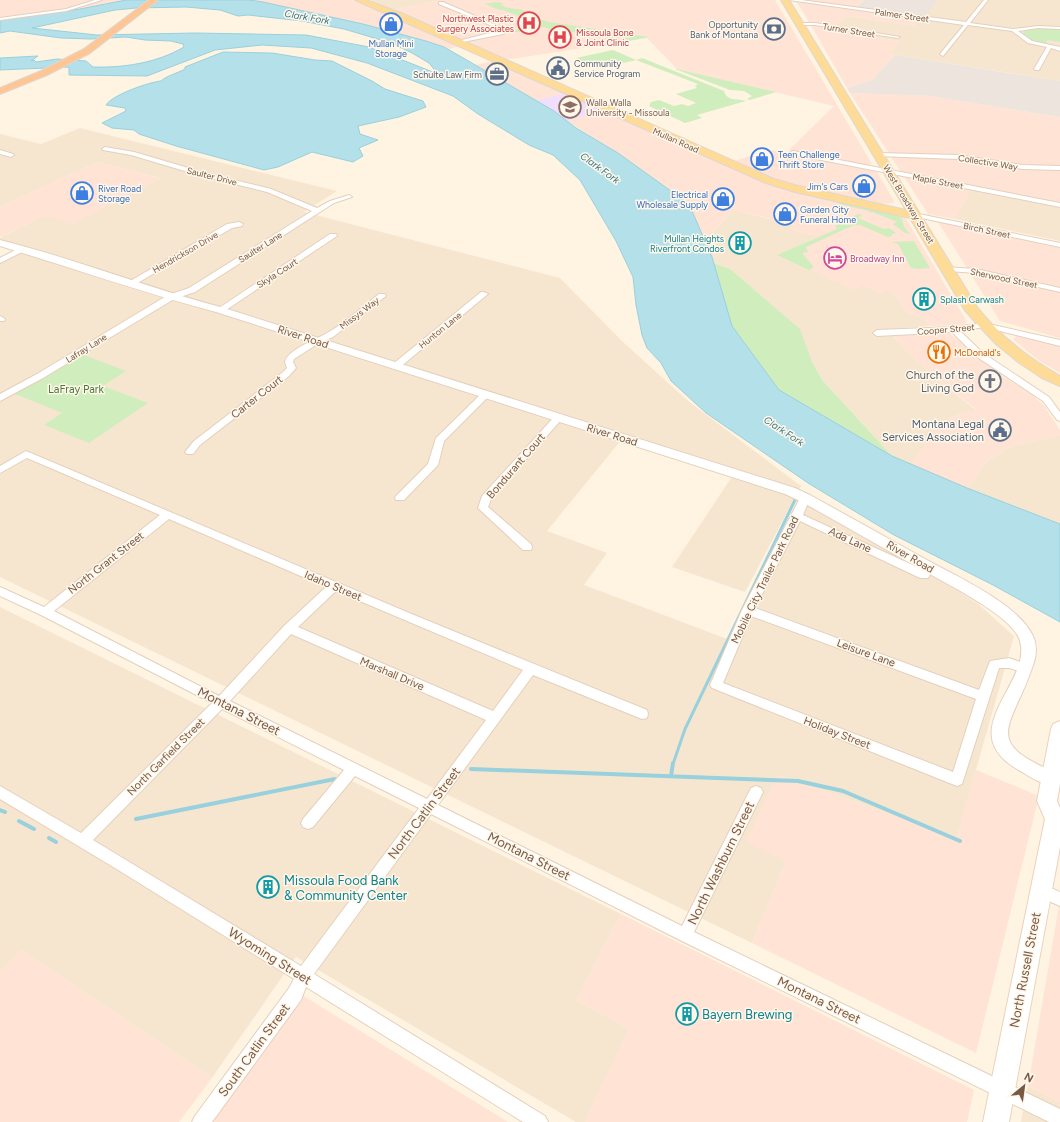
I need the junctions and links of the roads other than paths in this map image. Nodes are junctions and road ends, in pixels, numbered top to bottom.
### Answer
1 (100, 0) edge
2 (154, 0) edge
3 (359, 0) edge
4 (785, 0) edge
5 (791, 0) edge
6 (986, 0) edge
7 (441, 3) dead end
8 (861, 4) dead end
9 (855, 9) junction
10 (0, 19) edge
11 (800, 24) junction
12 (967, 24) junction
13 (1060, 28) edge
14 (1013, 30) junction
15 (898, 37) dead end
16 (460, 42) junction
17 (1049, 48) junction
18 (1060, 49) edge
19 (943, 54) dead end
20 (1037, 69) dead end
21 (0, 91) edge
22 (105, 149) dead end
23 (0, 152) edge
24 (793, 153) dead end
25 (11, 155) dead end
26 (880, 156) junction
27 (1060, 168) edge
28 (890, 172) junction
29 (349, 197) dead end
30 (1060, 205) edge
31 (317, 211) junction
32 (914, 215) junction
33 (239, 224) dead end
34 (333, 236) dead end
35 (0, 243) edge
36 (1060, 245) edge
37 (22, 250) junction
38 (0, 261) edge
39 (948, 269) junction
40 (131, 283) junction
41 (1060, 290) edge
42 (484, 294) dead end
43 (382, 296) dead end
44 (171, 297) junction
45 (220, 310) junction
46 (984, 325) junction
47 (954, 329) junction
48 (877, 333) dead end
49 (316, 341) junction
50 (1060, 343) edge
51 (396, 366) junction
52 (1060, 382) edge
53 (485, 395) junction
54 (0, 398) edge
55 (558, 418) junction
56 (1060, 418) edge
57 (190, 452) dead end
58 (2, 467) edge
59 (400, 498) dead end
60 (805, 498) junction
61 (168, 514) junction
62 (798, 516) junction
63 (527, 547) dead end
64 (924, 574) dead end
65 (333, 586) junction
66 (0, 591) edge
67 (748, 610) junction
68 (45, 612) junction
69 (289, 628) junction
70 (1025, 668) junction
71 (530, 670) junction
72 (716, 685) joint
73 (984, 697) junction
74 (221, 702) junction
75 (642, 714) dead end
76 (495, 718) junction
77 (1060, 728) edge
78 (354, 768) junction
79 (1051, 778) junction
80 (0, 792) edge
81 (756, 792) dead end
82 (429, 806) junction
83 (1057, 817) edge
84 (308, 824) dead end
85 (82, 841) junction
86 (1050, 895) edge
87 (685, 935) junction
88 (304, 976) junction
89 (1002, 1089) junction
90 (1060, 1118) edge
91 (201, 1122) edge
92 (539, 1122) edge
93 (996, 1122) edge

1 - 10 street
2 - 21 highway
3 - 16 main road, Mullan Road
4 - 11 main road, West Broadway Street
5 - 9 street, Palmer Street
6 - 12 street
7 - 16 street
8 - 9 street
9 - 12 street, Palmer Street
11 - 15 street, Turner Street
11 - 26 main road, West Broadway Street
12 - 14 street, Palmer Street
12 - 19 street
13 - 14 street
14 - 17 street
16 - 32 main road, Mullan Road
17 - 18 street
17 - 20 street
22 - 31 street, Saulter Drive
23 - 25 street
24 - 28 street, Maple Street
26 - 27 street, Collective Way
26 - 28 main road, West Broadway Street
28 - 30 street, Maple Street
28 - 32 main road, West Broadway Street
29 - 31 street, Saulter Lane
31 - 44 street, Saulter Lane
32 - 36 street, Birch Street
32 - 39 main road, West Broadway Street
33 - 40 street, Hendrickson Drive
34 - 45 street, Skyla Court
35 - 37 street, River Road
37 - 38 street
37 - 40 street, River Road
39 - 41 street, Sherwood Street
39 - 46 main road, West Broadway Street
40 - 44 street, River Road
42 - 51 street, Hunton Lane
43 - 49 street, Missys Way
44 - 45 street, River Road
44 - 54 street, Lafray Lane
45 - 49 street, River Road
46 - 47 street, Cooper Street
46 - 50 street, Cooper Street
46 - 52 main road, West Broadway Street
47 - 48 street, Cooper Street
47 - 56 street
49 - 51 street, River Road
49 - 57 street, Carter Court
51 - 53 street, River Road
53 - 55 street, River Road
53 - 59 street
55 - 60 street, River Road
55 - 63 street, Bondurant Court
58 - 61 street, Idaho Street
60 - 62 street, Mobile City Trailer Park Road
60 - 70 street, River Road
61 - 65 street, Idaho Street
61 - 68 street, North Grant Street
62 - 64 street, Ada Lane
62 - 67 street, Mobile City Trailer Park Road
65 - 69 street, North Garfield Street
65 - 71 street, Idaho Street
66 - 68 street, Montana Street
67 - 72 street, Mobile City Trailer Park Road
67 - 73 street, Leisure Lane
68 - 74 street, Montana Street
69 - 74 street, North Garfield Street
69 - 76 street, Marshall Drive
70 - 73 street
70 - 79 street, River Road
71 - 75 street, Idaho Street
71 - 76 street, North Catlin Street
72 - 73 street, Holiday Street
74 - 78 street, Montana Street
74 - 85 street, North Garfield Street
76 - 82 street, North Catlin Street
77 - 79 main road, North Russell Street
78 - 82 street, Montana Street
78 - 84 street
79 - 83 main road, North Russell Street
80 - 85 street, Wyoming Street
81 - 87 street, North Washburn Street
82 - 87 street, Montana Street
82 - 88 street, North Catlin Street
83 - 86 main road, North Russell Street
85 - 88 street, Wyoming Street
86 - 89 main road, North Russell Street
87 - 89 street, Montana Street
88 - 91 street, South Catlin Street
88 - 92 street, Wyoming Street
89 - 90 street, Montana Street
89 - 93 main road, North Russell Street

